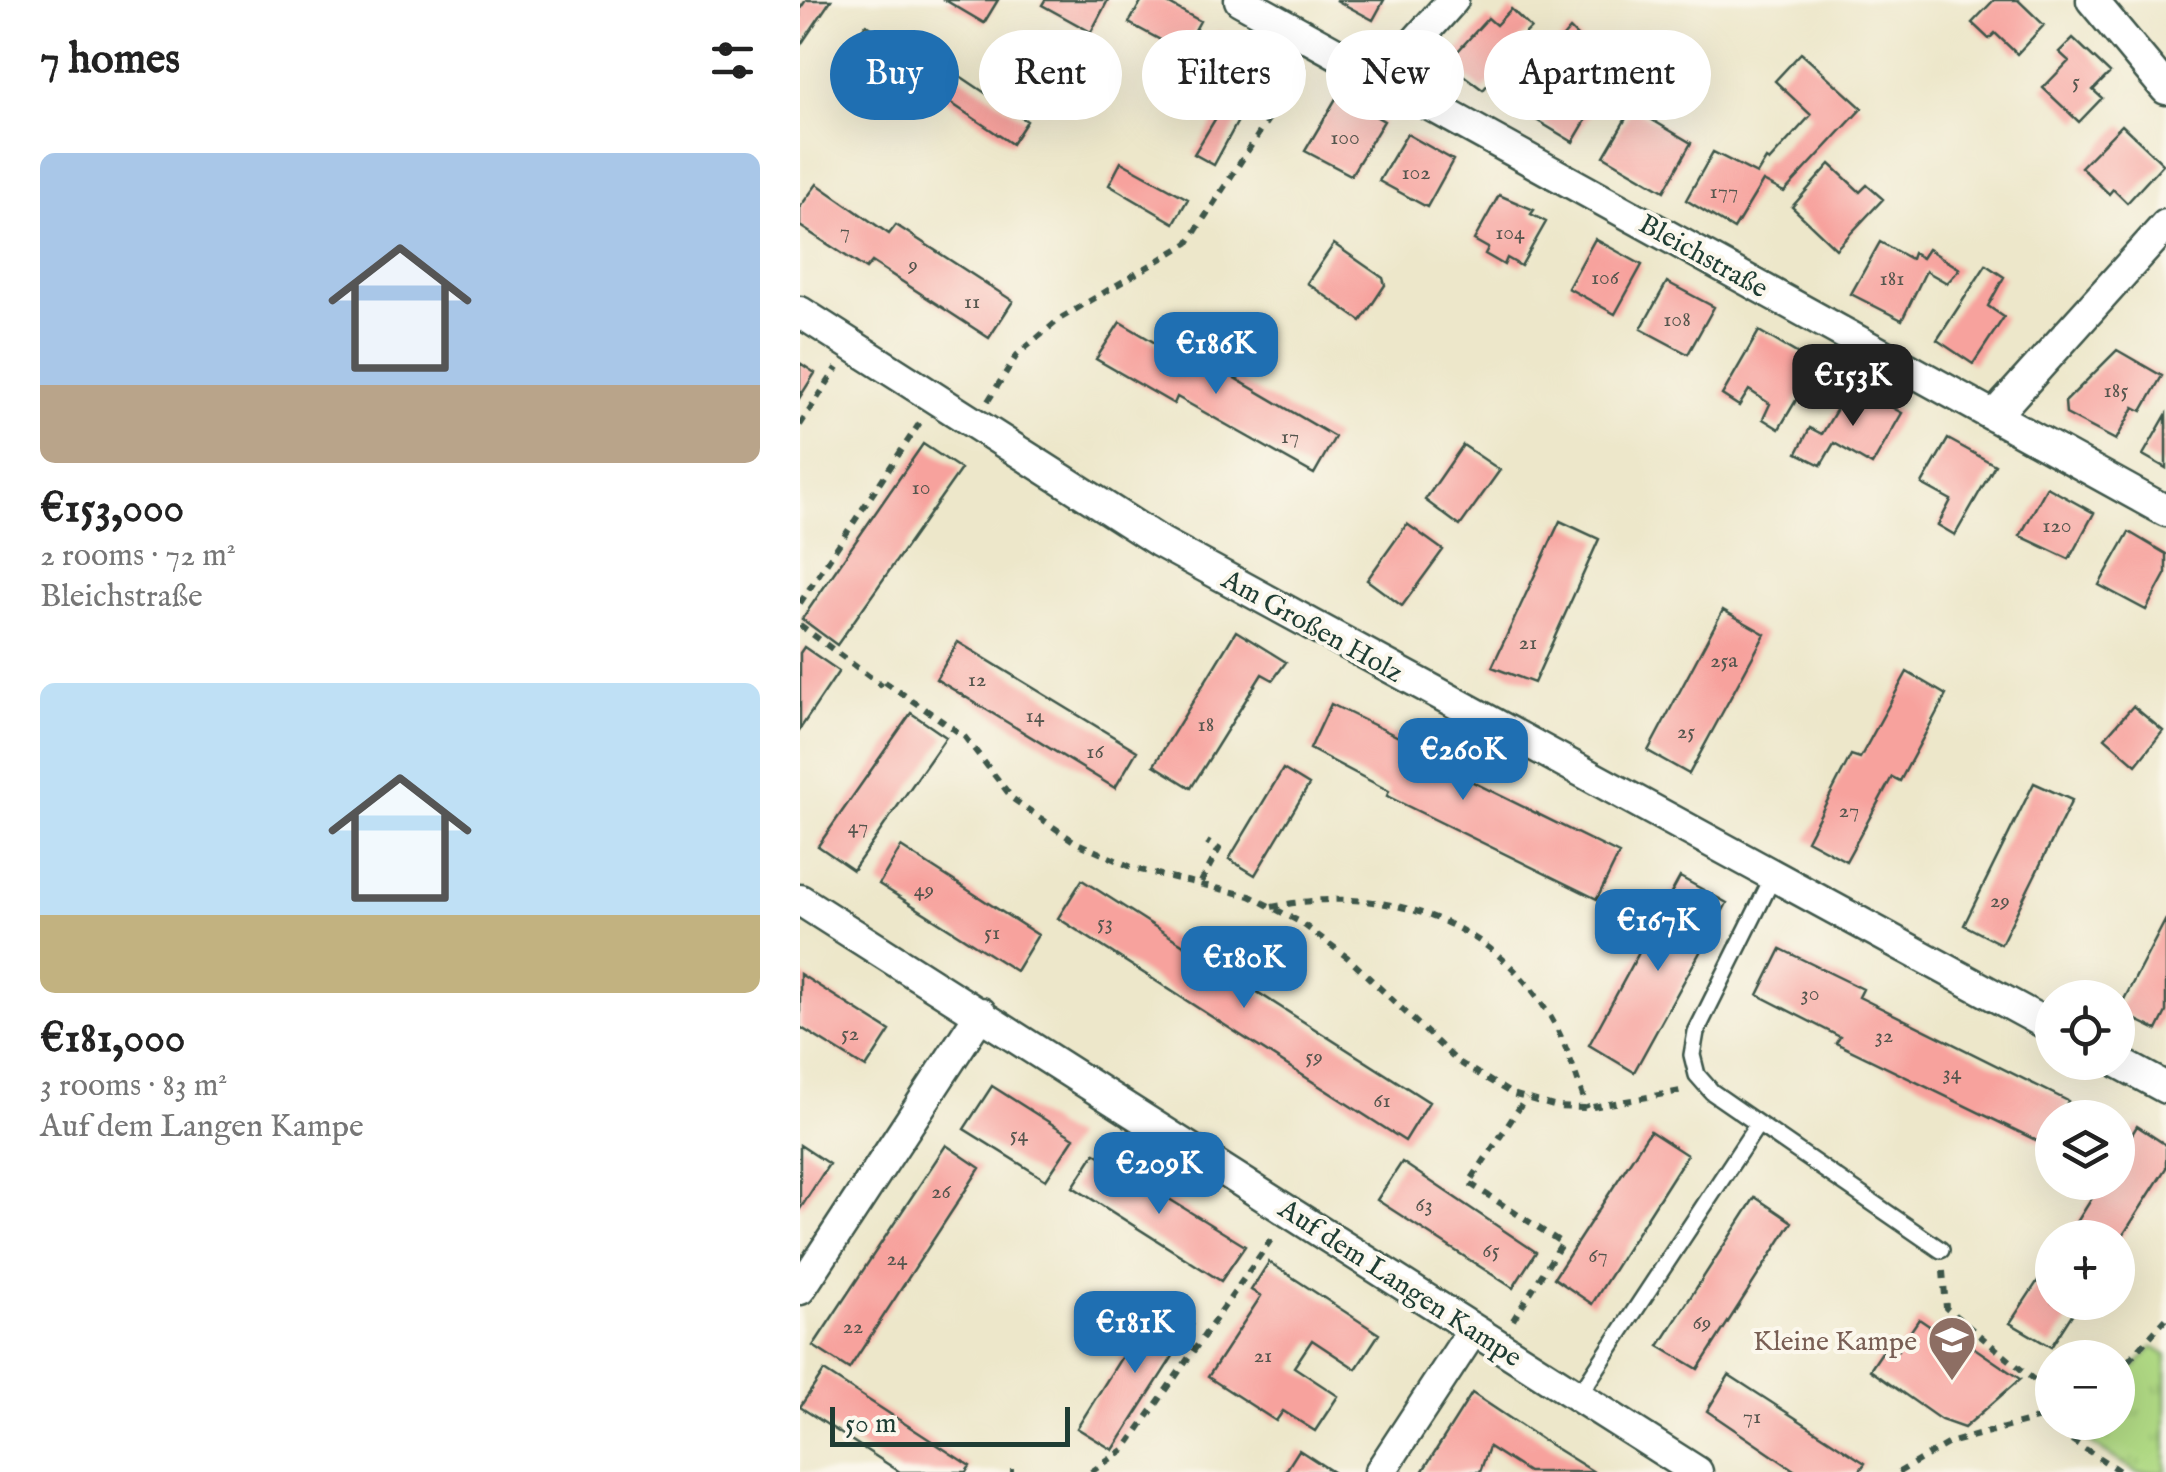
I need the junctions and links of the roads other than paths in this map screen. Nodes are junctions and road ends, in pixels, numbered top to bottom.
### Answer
1 (1240, 0) edge
2 (1453, 0) edge
3 (2092, 0) edge
4 (1426, 30) edge
5 (1326, 46) edge
6 (2166, 89) edge
7 (1460, 120) edge
8 (2166, 224) edge
9 (800, 312) edge
10 (1994, 416) junction
11 (2166, 511) edge
12 (1773, 877) junction
13 (800, 900) edge
14 (982, 1013) junction
15 (2035, 1018) edge
16 (2135, 1071) edge
17 (2166, 1088) edge
18 (1758, 1124) junction
19 (1941, 1250) road end
20 (800, 1290) edge
21 (1485, 1337) junction
22 (1579, 1396) junction
23 (1380, 1472) edge
24 (1697, 1472) edge

1 - 5 street, Bleichstraße
2 - 4 street
3 - 6 street
7 - 10 street, Bleichstraße
8 - 10 street
9 - 12 street, Am Großen Holz
10 - 11 street, Bleichstraße
12 - 15 street, Am Großen Holz
12 - 18 lane
13 - 14 street, Auf dem Langen Kampe
14 - 20 street
14 - 21 street, Auf dem Langen Kampe
16 - 17 street
18 - 19 lane
18 - 22 lane
21 - 22 street, Auf dem Langen Kampe
21 - 23 street
22 - 24 street, Auf dem Langen Kampe

